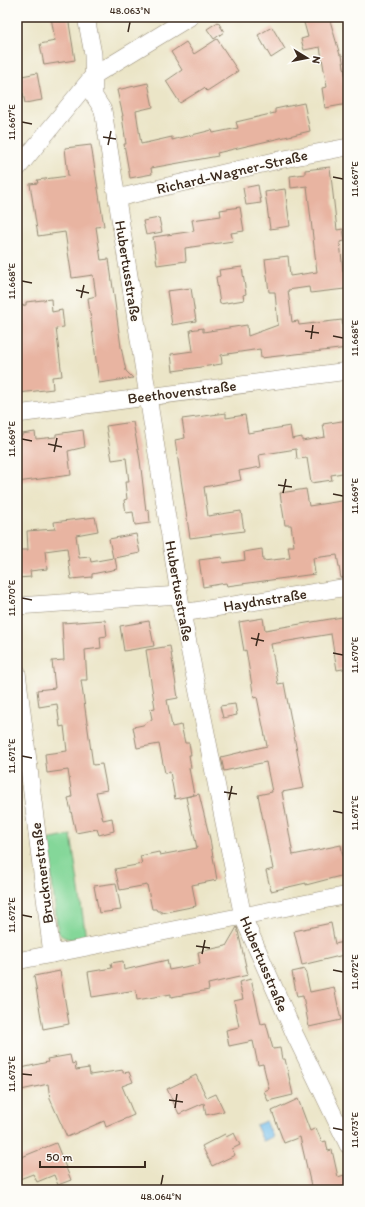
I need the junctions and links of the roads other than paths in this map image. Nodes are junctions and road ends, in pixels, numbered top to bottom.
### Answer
1 (86, 17) edge
2 (190, 17) edge
3 (92, 76) junction
4 (348, 147) edge
5 (17, 169) edge
6 (117, 198) junction
7 (348, 371) edge
8 (148, 396) junction
9 (17, 414) edge
10 (348, 587) edge
11 (179, 595) junction
12 (17, 606) edge
13 (182, 612) junction
14 (17, 672) edge
15 (348, 894) edge
16 (243, 917) junction
17 (52, 954) junction
18 (17, 961) edge
19 (348, 1145) edge

1 - 3 street, Hubertusstraße
2 - 3 street
3 - 5 street
3 - 6 street, Hubertusstraße
4 - 6 street, Richard-Wagner-Straße
6 - 8 street, Hubertusstraße
7 - 8 street, Beethovenstraße
8 - 9 street, Beethovenstraße
8 - 11 street, Hubertusstraße
10 - 13 street, Haydnstraße
11 - 12 street
11 - 13 street, Hubertusstraße
13 - 16 street, Hubertusstraße
14 - 17 street, Brucknerstraße
15 - 16 street
16 - 17 street
16 - 19 street, Hubertusstraße
17 - 18 street

